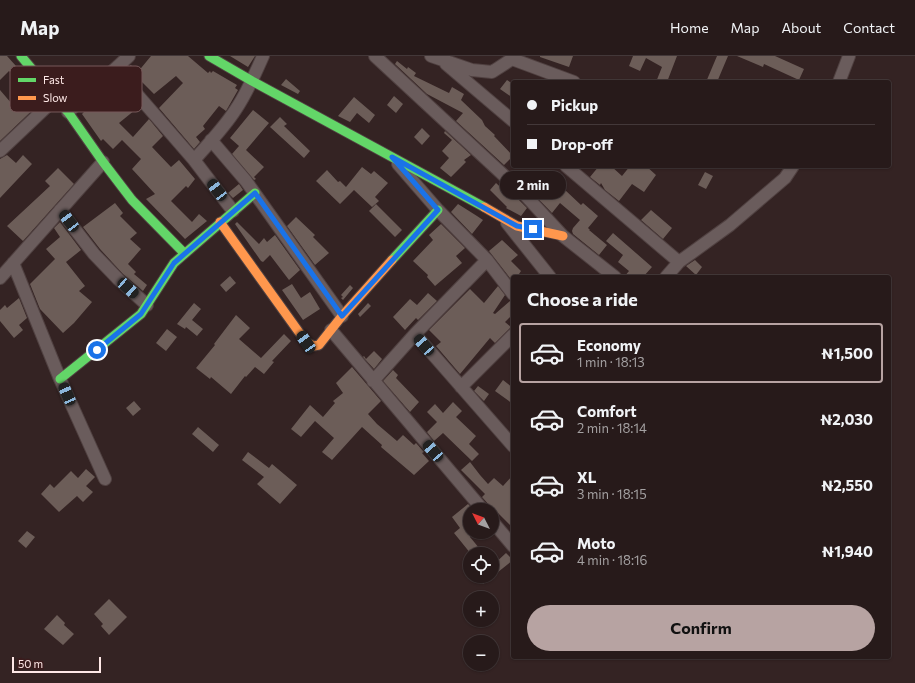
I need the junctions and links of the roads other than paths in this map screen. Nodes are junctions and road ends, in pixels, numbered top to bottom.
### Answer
1 (21, 56) edge
2 (129, 56) edge
3 (209, 56) edge
4 (263, 56) edge
5 (375, 56) edge
6 (849, 56) edge
7 (436, 57) edge
8 (512, 58) edge
9 (29, 66) edge
10 (118, 66) edge
11 (569, 80) edge
12 (840, 80) edge
13 (252, 81) junction
14 (142, 100) edge
15 (41, 112) edge
16 (68, 112) edge
17 (511, 119) edge
18 (211, 140) junction
19 (0, 151) edge
20 (392, 157) junction
21 (194, 160) junction
22 (102, 162) junction
23 (568, 168) edge
24 (791, 168) edge
25 (255, 193) junction
26 (60, 210) junction
27 (438, 210) junction
28 (233, 211) junction
29 (503, 218) junction
30 (220, 222) junction
31 (563, 236) junction
32 (184, 254) junction
33 (487, 260) junction
34 (679, 262) junction
35 (13, 263) junction
36 (548, 275) edge
37 (612, 275) edge
38 (668, 275) edge
39 (0, 278) edge
40 (511, 291) edge
41 (147, 305) junction
42 (342, 316) junction
43 (331, 330) junction
44 (415, 334) junction
45 (511, 337) edge
46 (60, 379) junction
47 (373, 380) junction
48 (461, 387) junction
49 (511, 444) edge
50 (105, 480) dead end
51 (477, 503) edge
52 (499, 529) edge
53 (511, 544) edge

1 - 9 street
2 - 10 street
3 - 13 street
4 - 13 street
5 - 31 street
6 - 12 street
7 - 8 street
7 - 17 street
8 - 11 street
13 - 18 street
13 - 20 street
14 - 21 street
15 - 19 street
16 - 22 street
18 - 21 street
18 - 25 street
20 - 27 street
20 - 29 street
21 - 28 street
22 - 26 street
22 - 32 street
23 - 34 street
24 - 34 street
25 - 28 street
25 - 42 street
26 - 35 street
26 - 41 street
27 - 33 street
27 - 42 street
28 - 30 street
29 - 31 street
29 - 36 street
30 - 32 street
30 - 43 street
31 - 37 street
32 - 41 street
33 - 40 street
33 - 44 street
34 - 38 street
35 - 39 street
35 - 46 street
41 - 46 street
42 - 43 street
43 - 47 street
44 - 47 street
44 - 48 street
45 - 48 street
46 - 50 street
47 - 51 street
48 - 49 street
52 - 53 street

